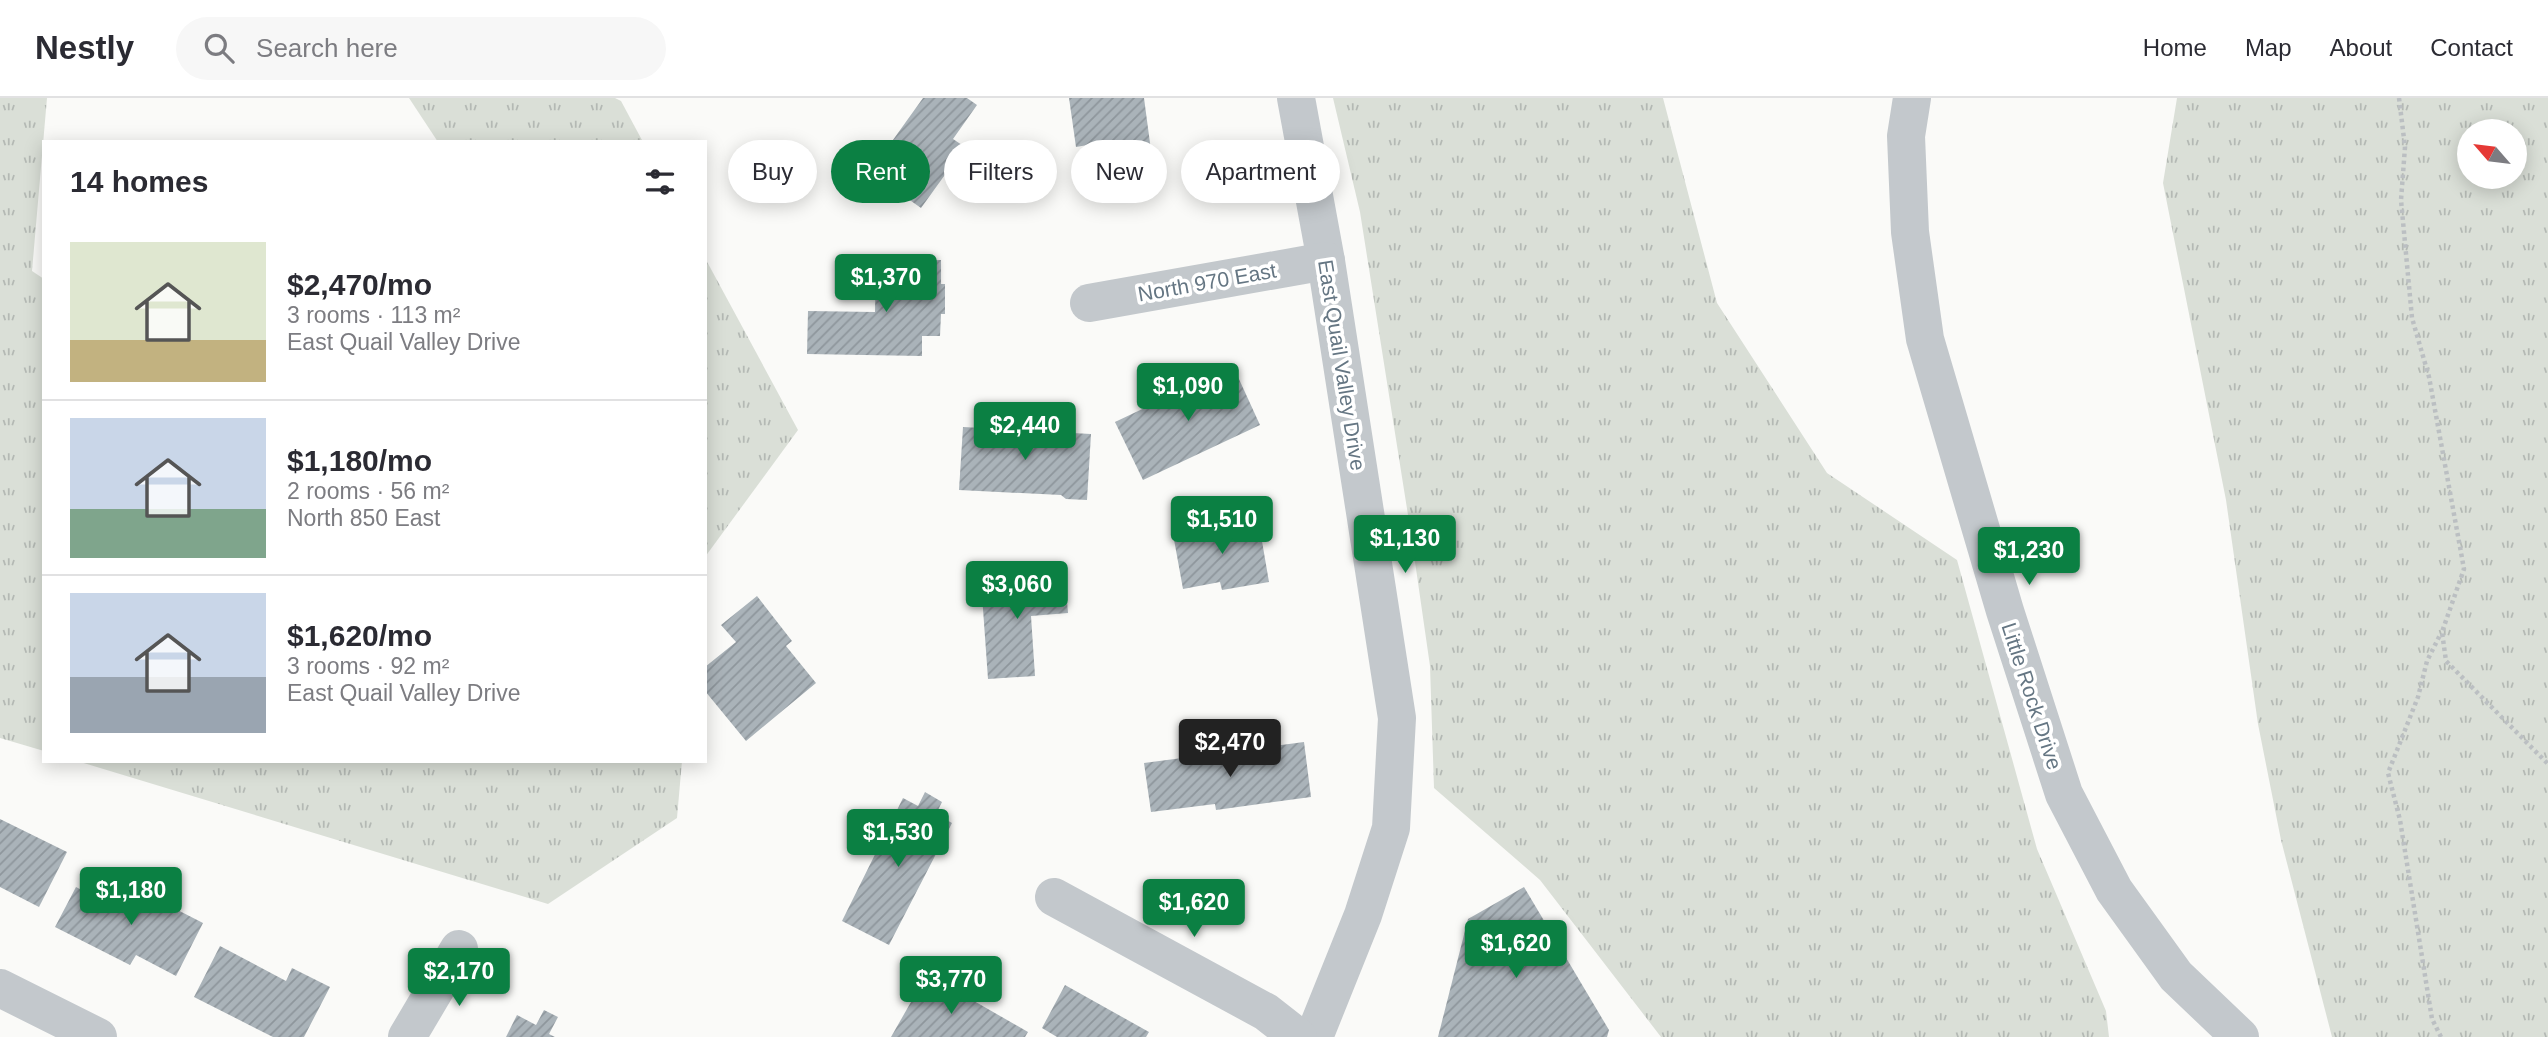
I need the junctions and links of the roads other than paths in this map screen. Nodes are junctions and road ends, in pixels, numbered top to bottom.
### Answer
1 (1297, 98) edge
2 (1912, 98) edge
3 (1326, 261) junction
4 (1089, 303) dead end
5 (1054, 897) dead end
6 (458, 949) dead end
7 (0, 988) edge
8 (98, 1037) edge
9 (407, 1037) edge
10 (1298, 1037) edge
11 (1314, 1037) edge
12 (2240, 1037) edge

1 - 3 street, East Quail Valley Drive
2 - 12 street, Little Rock Drive
3 - 4 street, North 970 East
3 - 11 street, East Quail Valley Drive
5 - 10 street
6 - 9 street
7 - 8 street

